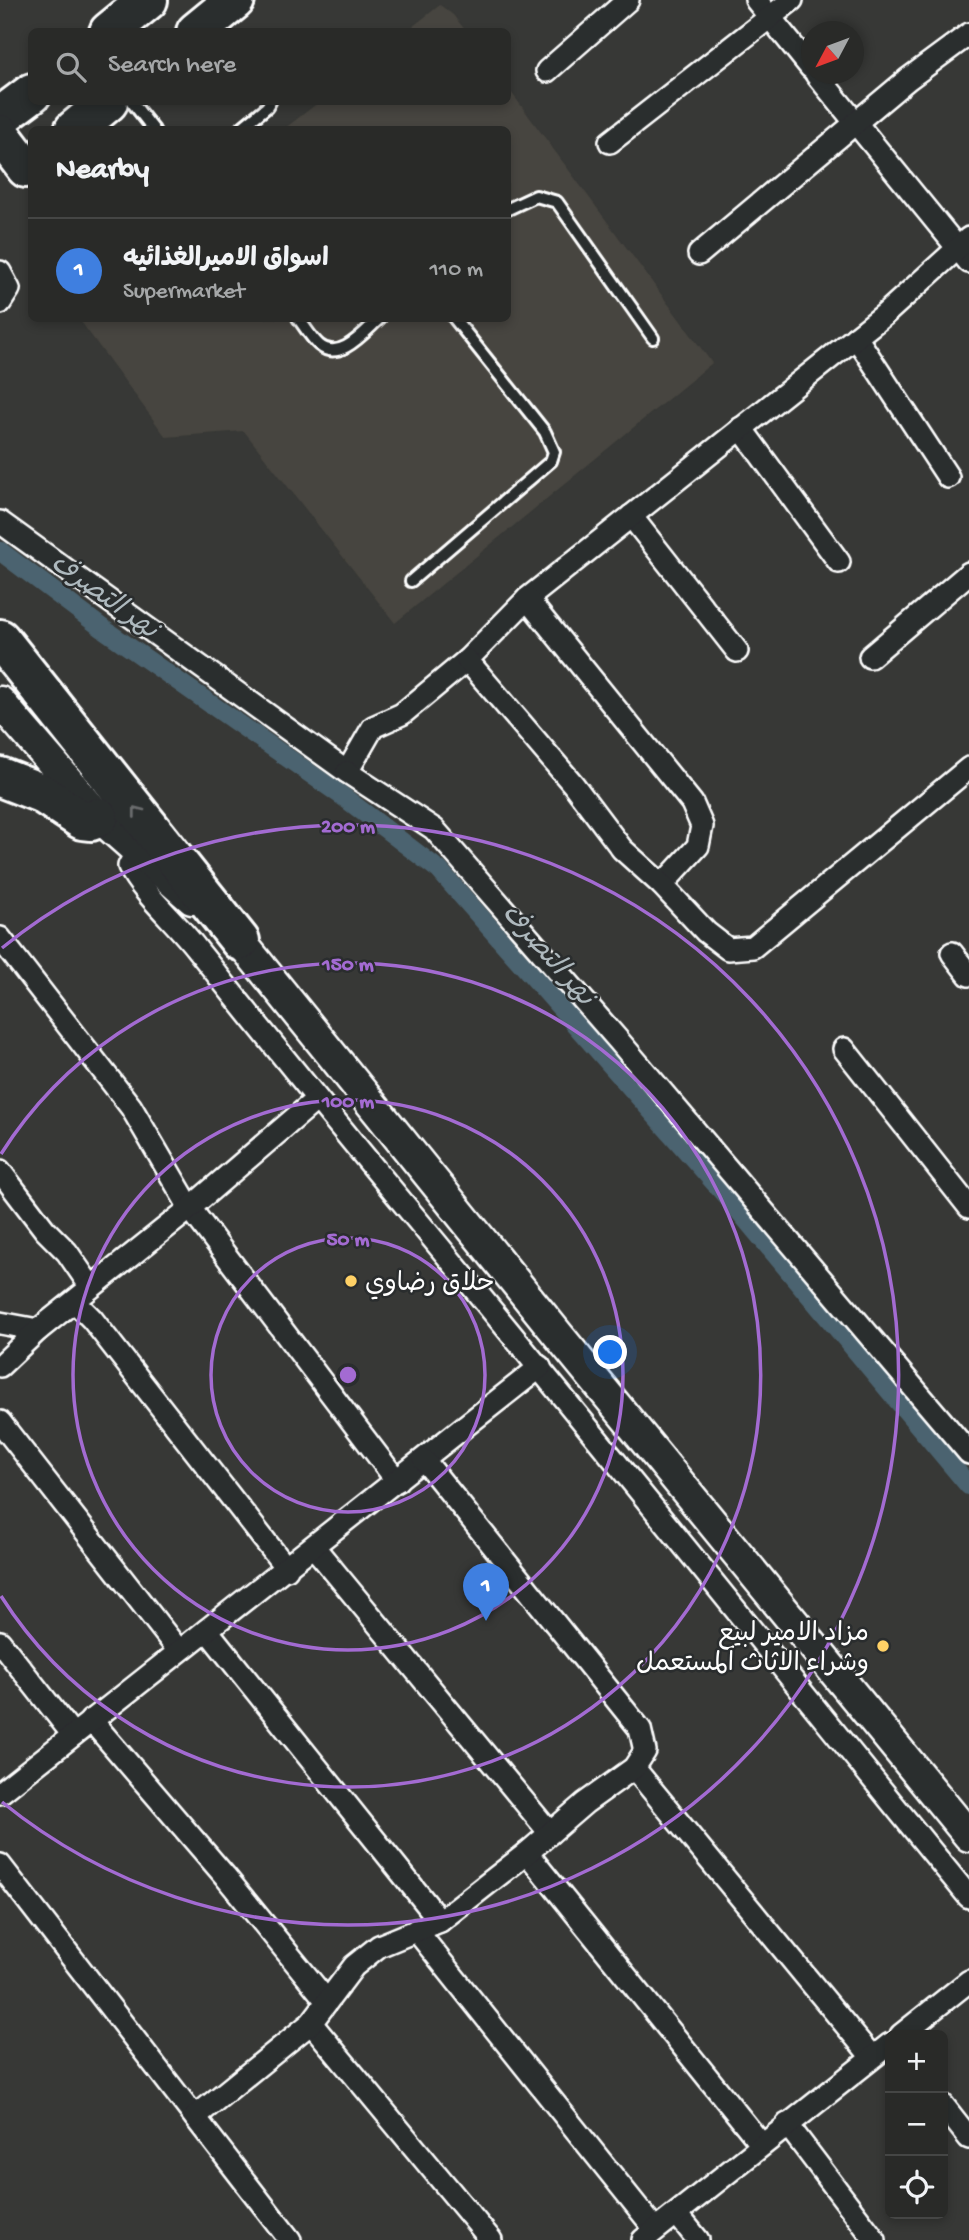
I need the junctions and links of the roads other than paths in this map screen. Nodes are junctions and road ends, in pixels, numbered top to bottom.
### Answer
1 (148, 0) edge
2 (628, 0) edge
3 (792, 0) edge
4 (762, 8) edge
5 (114, 28) edge
6 (969, 34) edge
7 (801, 56) edge
8 (547, 71) dead end
9 (825, 84) edge
10 (28, 96) edge
11 (104, 105) edge
12 (134, 105) edge
13 (268, 105) edge
14 (0, 117) edge
15 (858, 122) junction
16 (79, 126) edge
17 (151, 126) edge
18 (244, 126) edge
19 (0, 134) edge
20 (610, 142) dead end
21 (19, 173) edge
22 (511, 208) edge
23 (965, 249) edge
24 (699, 254) dead end
25 (0, 272) edge
26 (0, 303) edge
27 (302, 322) edge
28 (375, 322) edge
29 (457, 322) edge
30 (856, 337) junction
31 (653, 338) dead end
32 (741, 428) junction
33 (948, 477) dead end
34 (631, 516) junction
35 (0, 522) edge
36 (839, 562) dead end
37 (969, 573) edge
38 (411, 581) dead end
39 (527, 599) junction
40 (0, 639) edge
41 (737, 651) dead end
42 (870, 657) dead end
43 (467, 660) junction
44 (0, 702) edge
45 (969, 768) edge
46 (346, 772) junction
47 (0, 777) edge
48 (99, 817) junction
49 (136, 851) junction
50 (663, 885) junction
51 (0, 938) edge
52 (240, 941) junction
53 (952, 953) dead end
54 (969, 975) edge
55 (844, 1049) dead end
56 (317, 1100) junction
57 (0, 1171) edge
58 (969, 1207) edge
59 (190, 1208) junction
60 (91, 1287) junction
61 (75, 1302) junction
62 (0, 1323) edge
63 (38, 1330) junction
64 (0, 1366) edge
65 (540, 1367) junction
66 (0, 1422) edge
67 (966, 1443) edge
68 (424, 1461) junction
69 (397, 1481) junction
70 (314, 1547) junction
71 (287, 1569) junction
72 (207, 1630) junction
73 (0, 1642) edge
74 (179, 1651) junction
75 (91, 1720) junction
76 (73, 1735) junction
77 (634, 1768) junction
78 (0, 1793) edge
79 (550, 1833) junction
80 (969, 1836) edge
81 (527, 1853) junction
82 (0, 1865) edge
83 (969, 1897) edge
84 (440, 1922) junction
85 (416, 1930) junction
86 (969, 1981) edge
87 (326, 2000) junction
88 (311, 2023) junction
89 (907, 2030) edge
90 (885, 2048) edge
91 (873, 2057) junction
92 (948, 2111) edge
93 (195, 2118) junction
94 (787, 2124) junction
95 (969, 2138) edge
96 (762, 2144) junction
97 (677, 2214) junction
98 (649, 2235) edge
99 (290, 2240) edge
100 (491, 2240) edge
101 (698, 2240) edge
102 (875, 2240) edge

1 - 5 highway
2 - 8 street
3 - 4 street
4 - 7 street
4 - 20 street
6 - 15 street
9 - 15 street
10 - 14 highway
11 - 16 highway
12 - 17 lane
13 - 18 lane
15 - 23 street
15 - 24 street
19 - 21 highway
22 - 31 lane
23 - 30 street
25 - 26 street
27 - 28 lane
29 - 38 lane
30 - 32 street
30 - 33 street
32 - 34 street
32 - 36 street
34 - 39 street
34 - 41 street
35 - 46 street
37 - 42 street
39 - 43 street
39 - 50 street
52 -> 40 highway
43 - 46 street
43 - 50 street
44 - 48 street
45 - 50 street
46 - 67 street
47 - 48 highway
48 - 49 street
49 - 52 street
49 - 56 street
51 - 59 street
52 - 80 street
53 - 54 street
55 - 58 street
56 - 59 street
56 - 65 street
57 - 60 street
59 - 60 street
59 - 69 street
60 - 61 street
61 - 63 street
61 - 71 street
62 - 63 street
63 - 64 street
65 - 68 street
65 - 83 street
66 - 74 street
68 - 69 street
68 - 77 street
69 - 70 street
70 - 71 street
70 - 79 street
71 - 72 street
72 - 74 street
72 - 84 street
73 - 76 street
74 - 75 street
75 - 76 street
75 - 87 street
76 - 78 street
77 - 79 street
77 - 91 street
79 - 81 street
81 - 84 street
81 - 96 street
82 - 93 street
84 - 85 street
85 - 87 street
85 - 98 street
86 - 89 street
87 - 88 street
88 - 93 street
88 - 100 street
90 - 91 street
91 - 94 street
92 - 95 street
93 - 99 street
94 - 96 street
94 - 102 street
96 - 97 street
97 - 98 street
97 - 101 street

